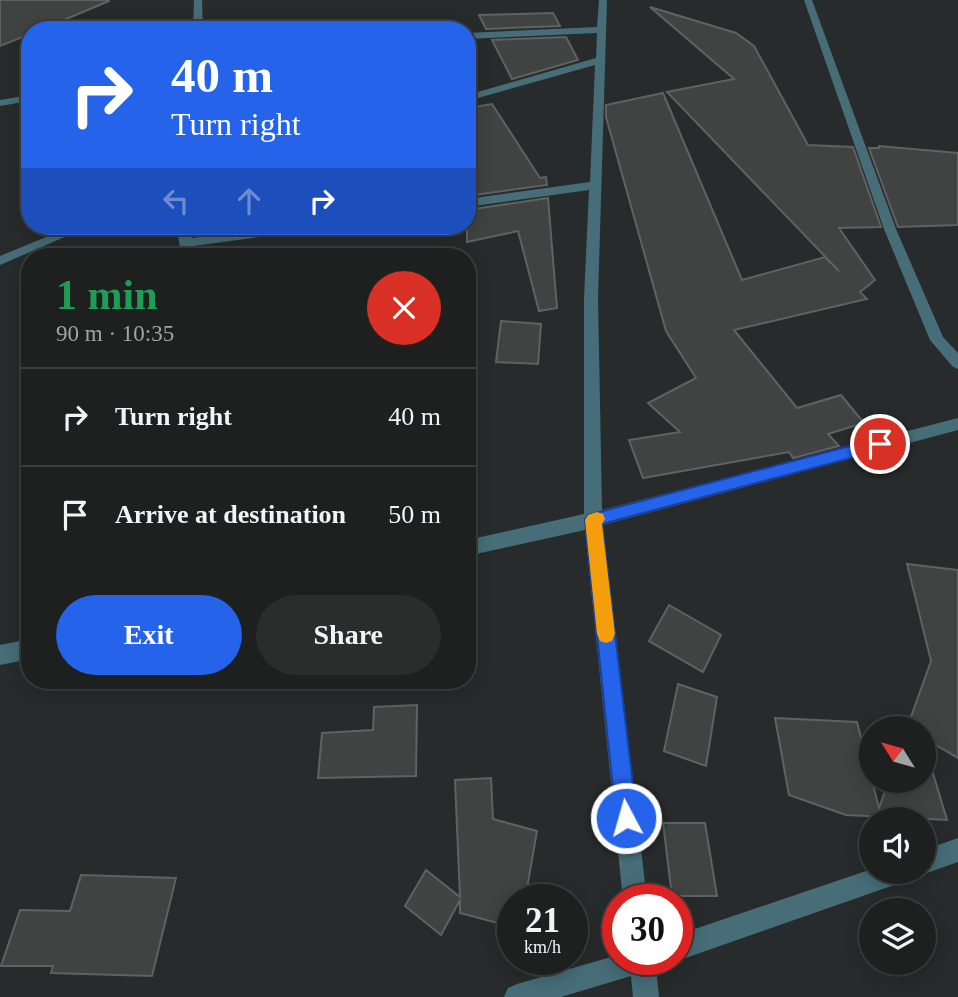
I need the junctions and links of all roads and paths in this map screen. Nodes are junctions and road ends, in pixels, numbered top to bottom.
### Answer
1 (198, 0) edge
2 (603, 0) edge
3 (807, 0) edge
4 (198, 21) edge
5 (602, 30) junction
6 (476, 36) edge
7 (601, 60) junction
8 (476, 95) edge
9 (21, 100) edge
10 (0, 103) edge
11 (596, 185) junction
12 (476, 203) edge
13 (62, 235) edge
14 (266, 235) edge
15 (31, 248) edge
16 (198, 248) edge
17 (21, 252) edge
18 (0, 261) edge
19 (958, 363) edge
20 (958, 424) edge
21 (593, 520) junction
22 (476, 546) edge
23 (21, 651) edge
24 (0, 655) edge
25 (958, 850) edge
26 (936, 858) edge
27 (633, 884) edge
28 (862, 884) edge
29 (693, 942) edge
30 (602, 971) edge
31 (644, 975) edge
32 (517, 997) edge
33 (646, 997) edge

1 - 4 street
2 - 5 street
3 - 19 street
5 - 6 street
5 - 7 street
7 - 8 street
7 - 11 street
9 - 10 street
11 - 12 street
11 - 21 street
13 - 15 street
14 - 16 street
17 - 18 street
20 - 21 street
21 - 22 street
21 - 27 street
23 - 24 street
25 - 26 street
28 - 29 street
30 - 32 street
31 - 33 street

